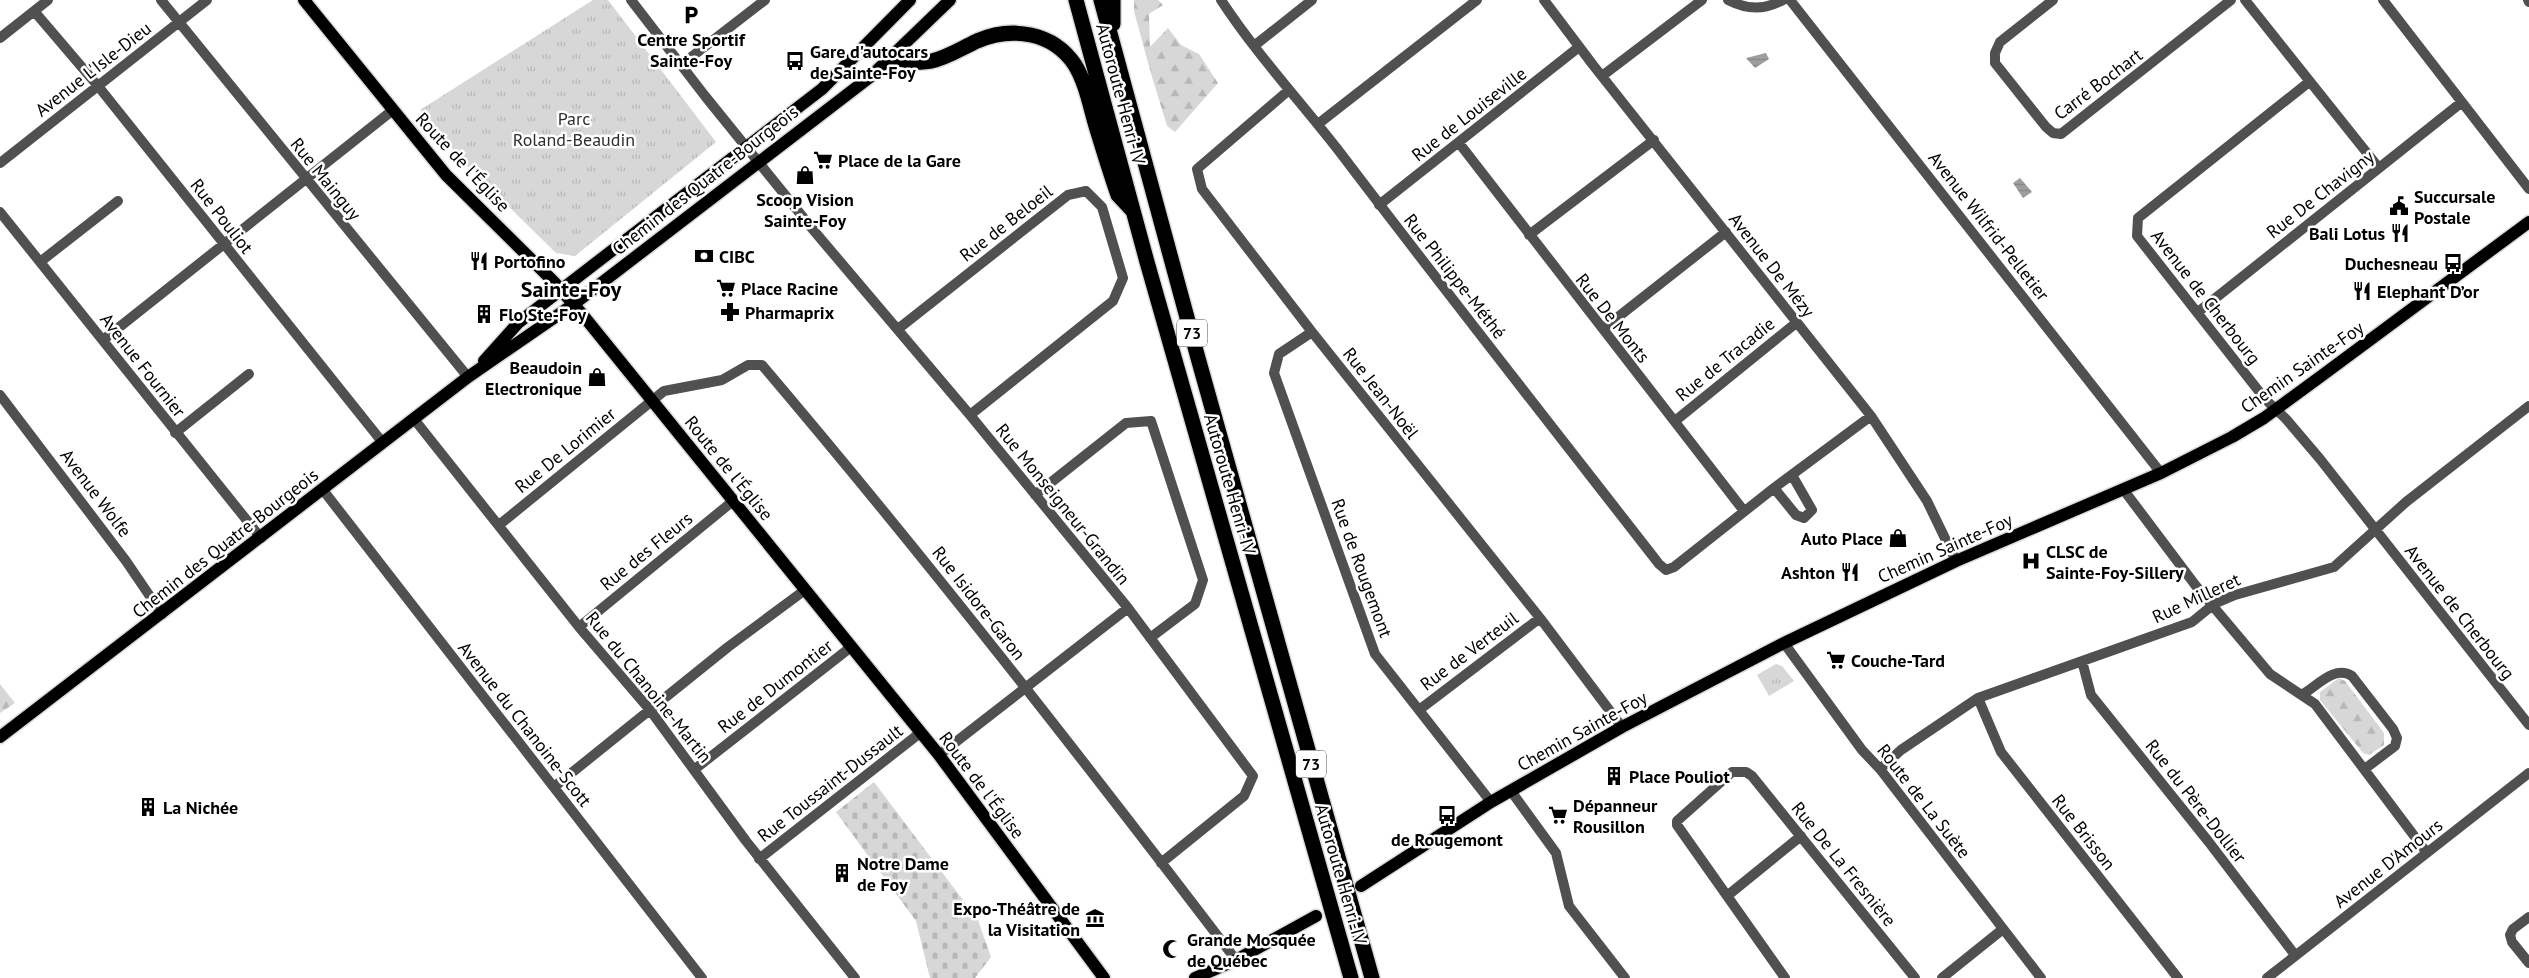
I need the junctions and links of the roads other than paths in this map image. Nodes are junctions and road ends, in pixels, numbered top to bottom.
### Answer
1 (48, 0) edge
2 (161, 0) edge
3 (207, 0) edge
4 (304, 0) edge
5 (632, 0) edge
6 (765, 0) edge
7 (910, 0) edge
8 (950, 0) edge
9 (1076, 0) edge
10 (1101, 0) edge
11 (1113, 0) edge
12 (1221, 0) edge
13 (1312, 0) edge
14 (1477, 0) edge
15 (1544, 0) edge
16 (1702, 0) edge
17 (1728, 0) edge
18 (1783, 0) edge
19 (1790, 0) edge
20 (2053, 0) edge
21 (2232, 0) edge
22 (2246, 0) edge
23 (2383, 0) edge
24 (34, 11) junction
25 (179, 22) junction
26 (0, 38) edge
27 (1112, 38) junction
28 (1254, 46) junction
29 (1579, 47) junction
30 (892, 57) junction
31 (680, 65) junction
32 (1602, 76) junction
33 (2309, 82) junction
34 (98, 86) junction
35 (1289, 90) junction
36 (2462, 102) junction
37 (393, 110) junction
38 (1318, 124) junction
39 (1654, 140) junction
40 (1458, 143) junction
41 (747, 147) junction
42 (759, 160) junction
43 (0, 163) edge
44 (2379, 168) junction
45 (306, 180) junction
46 (2529, 189) edge
47 (118, 201) dead end
48 (1379, 206) junction
49 (0, 212) edge
50 (1134, 213) junction
51 (2529, 222) edge
52 (1726, 232) junction
53 (1529, 235) junction
54 (223, 244) junction
55 (40, 262) junction
56 (561, 290) junction
57 (574, 304) junction
58 (2198, 312) junction
59 (1796, 322) junction
60 (1604, 328) junction
61 (898, 329) junction
62 (1312, 332) junction
63 (103, 340) junction
64 (249, 374) dead end
65 (469, 376) junction
66 (0, 395) edge
67 (653, 401) junction
68 (2529, 406) edge
69 (2276, 409) junction
70 (970, 416) junction
71 (1871, 416) junction
72 (414, 420) junction
73 (1675, 421) junction
74 (175, 433) junction
75 (383, 443) junction
76 (2161, 473) junction
77 (1792, 474) junction
78 (1774, 488) junction
79 (2123, 489) junction
80 (323, 490) junction
81 (1035, 495) junction
82 (733, 501) junction
83 (1744, 511) junction
84 (499, 525) junction
85 (2375, 531) junction
86 (261, 538) junction
87 (1956, 561) junction
88 (805, 590) junction
89 (2214, 604) junction
90 (1128, 608) junction
91 (162, 614) junction
92 (1540, 618) junction
93 (579, 627) junction
94 (1150, 638) junction
95 (1784, 642) junction
96 (851, 647) junction
97 (2082, 661) junction
98 (1025, 688) junction
99 (2303, 694) junction
100 (1978, 698) junction
101 (650, 710) junction
102 (1419, 710) junction
103 (2529, 726) edge
104 (1622, 727) junction
105 (920, 733) junction
106 (0, 737) edge
107 (939, 755) junction
108 (2366, 768) junction
109 (695, 769) junction
110 (1880, 769) junction
111 (2529, 773) edge
112 (554, 787) junction
113 (1511, 792) junction
114 (1490, 802) junction
115 (1802, 836) junction
116 (2427, 853) junction
117 (759, 858) junction
118 (1161, 863) junction
119 (1362, 886) dead end
120 (1727, 896) junction
121 (1316, 916) dead end
122 (2529, 917) edge
123 (2003, 930) junction
124 (2296, 955) junction
125 (1236, 960) junction
126 (2529, 963) edge
127 (1102, 976) edge
128 (702, 978) edge
129 (855, 978) edge
130 (1195, 978) edge
131 (1351, 978) edge
132 (1372, 978) edge
133 (1625, 978) edge
134 (1785, 978) edge
135 (1915, 978) edge
136 (1942, 978) edge
137 (2041, 978) edge
138 (2178, 978) edge
139 (2267, 978) edge

1 - 24 street
2 - 25 street, Rue Mainguy
3 - 25 street, Avenue L'Isle-Dieu
4 - 37 main road, Route de l'Église
5 - 31 street, Rue Monseigneur-Grandin
6 - 31 street
7 - 41 main road, Chemin des Quatre-Bourgeois
8 - 30 main road, Chemin des Quatre-Bourgeois
9 - 50 highway, Autoroute Henri-IV / 73
10 - 27 highway, Autoroute Henri-IV / 73
11 - 27 highway
12 - 28 street, Rue Philippe-Méthé
13 - 28 street
14 - 38 street
15 - 29 street, Avenue De Mézy
16 - 32 street
17 - 18 street
19 - 76 street, Avenue Wilfrid-Pelletier
20 - 21 street, Carré Bochart
22 - 33 street
23 - 36 street
24 - 26 street
24 - 34 street, Rue Pouliot
25 - 34 street, Avenue L'Isle-Dieu
25 - 45 street, Rue Mainguy
27 - 132 highway, Autoroute Henri-IV / 73
28 - 35 street, Rue Philippe-Méthé
29 - 32 street, Avenue De Mézy
29 - 40 street, Rue de Louiseville
30 - 42 main road, Chemin des Quatre-Bourgeois
30 - 50 highway
31 - 41 street, Rue Monseigneur-Grandin
32 - 39 street, Avenue De Mézy
33 - 44 street
33 - 58 street, Avenue de Cherbourg
34 - 43 street, Avenue L'Isle-Dieu
34 - 54 street, Rue Pouliot
35 - 38 street, Rue Philippe-Méthé
35 - 62 street, Rue Jean-Noël
36 - 44 street, Rue De Chavigny
36 - 46 street
37 - 45 street
37 - 56 main road, Route de l'Église
38 - 48 street, Rue Philippe-Méthé
39 - 52 street, Avenue De Mézy
39 - 53 street
40 - 48 street, Rue de Louiseville
40 - 53 street, Rue De Monts
41 - 42 street, Rue Monseigneur-Grandin
41 - 56 main road, Chemin des Quatre-Bourgeois
42 - 57 main road, Chemin des Quatre-Bourgeois
42 - 61 street, Rue Monseigneur-Grandin
44 - 58 street, Rue De Chavigny
45 - 54 street
45 - 65 street, Rue Mainguy
47 - 55 street
48 - 83 street, Rue Philippe-Méthé
49 - 55 street, Avenue Fournier
50 - 131 highway, Autoroute Henri-IV / 73
51 - 69 main road, Chemin Sainte-Foy
52 - 59 street, Avenue De Mézy
52 - 60 street
53 - 60 street, Rue De Monts
54 - 63 street
54 - 75 street, Rue Pouliot
55 - 63 street, Avenue Fournier
56 - 57 main road, Route de l'Église
56 - 65 main road, Chemin des Quatre-Bourgeois
57 - 65 main road, Chemin des Quatre-Bourgeois
57 - 67 main road, Route de l'Église
58 - 69 street, Avenue de Cherbourg
59 - 71 street, Avenue De Mézy
59 - 73 street, Rue de Tracadie
60 - 73 street, Rue De Monts
61 - 70 street, Rue Monseigneur-Grandin
61 - 70 street, Rue de Beloeil
62 - 92 street, Rue Jean-Noël
62 - 102 street, Rue de Rougemont
63 - 74 street, Avenue Fournier
64 - 74 street
65 - 72 main road, Chemin des Quatre-Bourgeois
66 - 91 street, Avenue Wolfe
67 - 82 main road, Route de l'Église
67 - 84 street, Rue De Lorimier
67 - 98 street, Rue Isidore-Garon
68 - 85 street, Rue Milleret
69 - 76 main road, Chemin Sainte-Foy
69 - 85 street, Avenue de Cherbourg
70 - 81 street, Rue Monseigneur-Grandin
71 - 77 street
71 - 87 street, Avenue De Mézy
72 - 75 main road, Chemin des Quatre-Bourgeois
72 - 84 street, Rue du Chanoine-Martin
73 - 83 street, Rue De Monts
74 - 86 street, Avenue Fournier
75 - 80 main road, Chemin des Quatre-Bourgeois
76 - 79 main road, Chemin Sainte-Foy
77 - 78 street
77 - 78 street
78 - 83 street
79 - 87 main road, Chemin Sainte-Foy
79 - 89 street
80 - 86 main road, Chemin des Quatre-Bourgeois
80 - 112 street, Avenue du Chanoine-Scott
81 - 90 street, Rue Monseigneur-Grandin
81 - 94 street
82 - 88 main road, Route de l'Église
82 - 93 street, Rue des Fleurs
84 - 93 street, Rue du Chanoine-Martin
85 - 89 street, Rue Milleret
85 - 103 street, Avenue de Cherbourg
86 - 91 main road, Chemin des Quatre-Bourgeois
87 - 95 main road, Chemin Sainte-Foy
88 - 96 main road, Route de l'Église
88 - 101 street
89 - 97 street, Rue Milleret
89 - 99 street
90 - 94 street, Rue Monseigneur-Grandin
90 - 98 street
91 - 106 main road, Chemin des Quatre-Bourgeois
92 - 102 street, Rue de Verteuil
92 - 104 street, Rue Jean-Noël
93 - 101 street, Rue du Chanoine-Martin
94 - 118 street, Rue Monseigneur-Grandin
95 - 104 main road, Chemin Sainte-Foy
95 - 110 street, Route de La Suète
96 - 105 main road, Route de l'Église
96 - 109 street, Rue de Dumontier
97 - 100 street, Rue Milleret
97 - 124 street, Rue du Père-Dollier
98 - 107 street
98 - 118 street, Rue Isidore-Garon
99 - 108 street
99 - 108 street
100 - 110 street, Rue Milleret
100 - 138 street, Rue Brisson
101 - 109 street, Rue du Chanoine-Martin
101 - 112 street
102 - 114 street, Rue de Rougemont
104 - 113 main road, Chemin Sainte-Foy
105 - 107 main road, Route de l'Église
105 - 117 street, Rue Toussaint-Dussault
107 - 127 main road, Route de l'Église
108 - 116 street
109 - 117 street, Rue du Chanoine-Martin
110 - 123 street, Route de La Suète
111 - 116 street, Avenue D'Amours
112 - 128 street, Avenue du Chanoine-Scott
113 - 114 main road, Chemin Sainte-Foy
113 - 133 street
114 - 119 main road, Chemin Sainte-Foy
115 - 120 street
115 - 120 street, Rue De La Fresnière
115 - 135 street, Rue De La Fresnière
116 - 124 street, Avenue D'Amours
117 - 129 street, Rue du Chanoine-Martin
118 - 125 street, Rue Isidore-Garon
120 - 134 street
121 - 125 main road
122 - 126 street
123 - 136 street
123 - 137 street, Route de La Suète
124 - 139 street, Avenue D'Amours
125 - 130 main road

